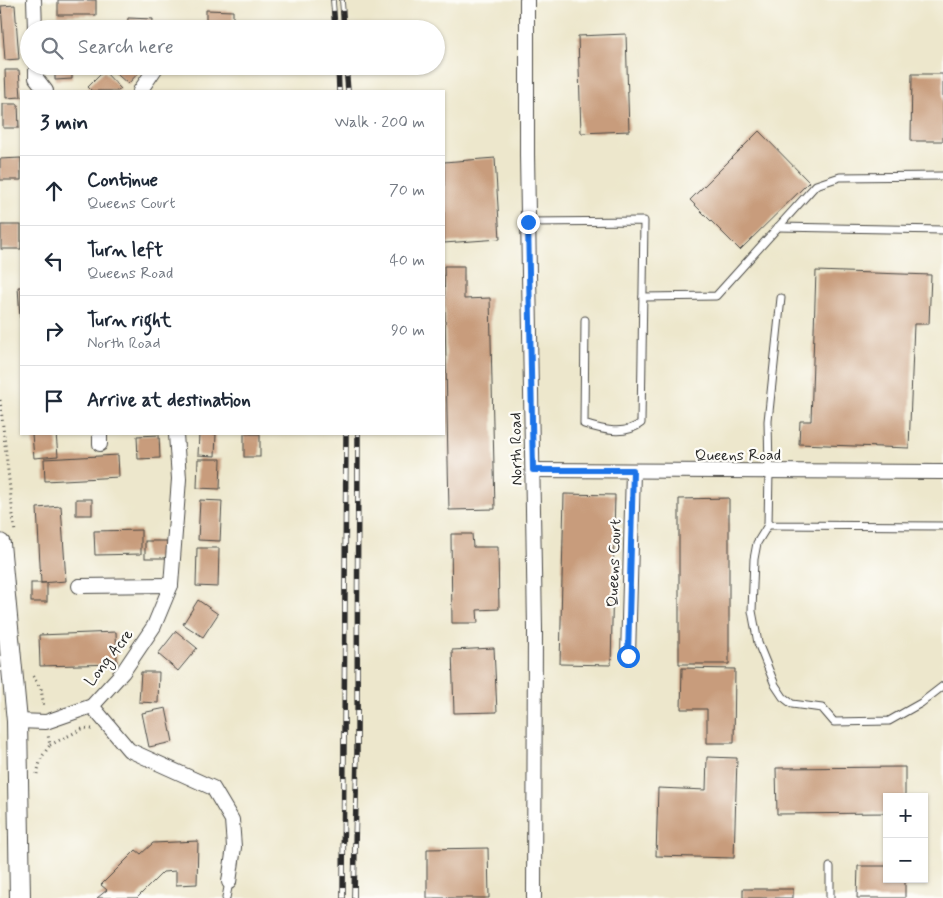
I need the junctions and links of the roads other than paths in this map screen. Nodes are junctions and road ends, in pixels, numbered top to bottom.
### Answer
1 (34, 0) edge
2 (528, 0) edge
3 (35, 20) edge
4 (36, 75) edge
5 (151, 75) edge
6 (45, 90) edge
7 (141, 90) edge
8 (943, 176) edge
9 (528, 222) junction
10 (778, 227) junction
11 (943, 230) edge
12 (643, 297) junction
13 (781, 298) dead end
14 (585, 320) dead end
15 (176, 435) edge
16 (533, 470) junction
17 (633, 470) junction
18 (769, 472) junction
19 (943, 472) edge
20 (768, 525) junction
21 (943, 526) edge
22 (0, 544) edge
23 (171, 585) junction
24 (79, 586) dead end
25 (628, 656) dead end
26 (943, 686) edge
27 (92, 706) junction
28 (16, 721) junction
29 (830, 867) dead end
30 (229, 882) joint
31 (20, 898) edge
32 (226, 898) edge
33 (534, 898) edge
34 (830, 898) edge

1 - 3 street
2 - 9 street, North Road
4 - 6 street
5 - 7 street
8 - 10 lane
9 - 12 lane
9 - 16 street, North Road
10 - 11 lane
10 - 12 lane
12 - 14 lane
13 - 18 lane
15 - 23 street, Long Acre
16 - 17 street, Queens Road
16 - 33 street, North Road
17 - 18 street, Queens Road
17 - 25 street, Queens Court
18 - 19 street, Queens Road
18 - 20 lane
20 - 21 lane
20 - 26 lane
22 - 28 main road
23 - 24 street
23 - 27 street, Long Acre
27 - 28 street, Long Acre
27 - 30 street
28 - 31 main road
29 - 34 lane
30 - 32 lane

